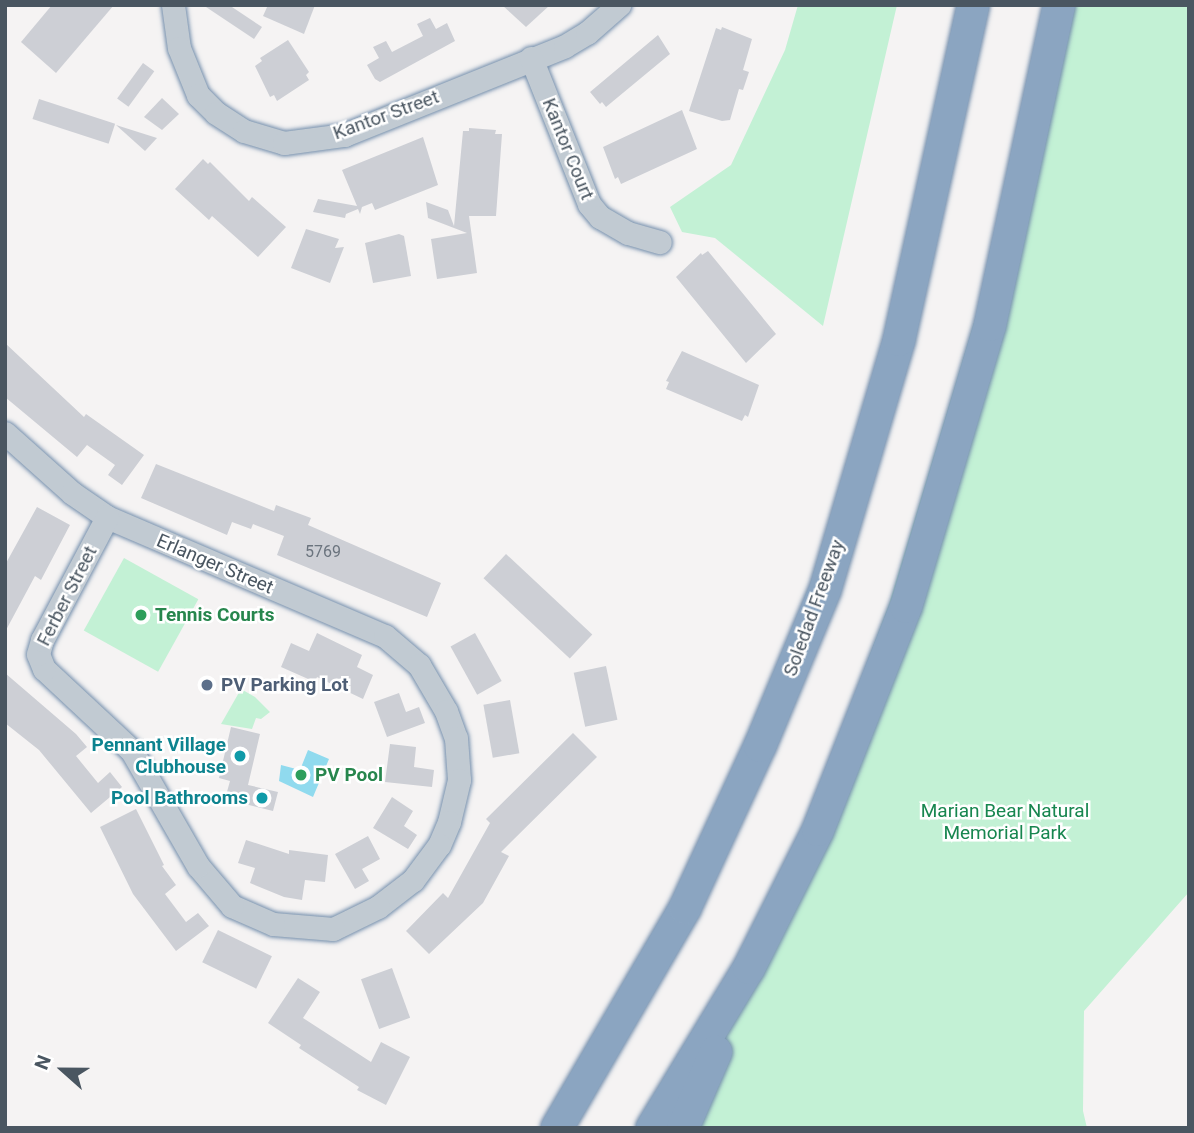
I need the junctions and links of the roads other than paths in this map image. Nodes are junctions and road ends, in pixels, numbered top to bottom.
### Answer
1 (173, 5) edge
2 (619, 5) edge
3 (973, 5) edge
4 (1059, 5) edge
5 (531, 58) junction
6 (660, 242) dead end
7 (5, 433) edge
8 (107, 517) junction
9 (455, 801) joint
10 (749, 968) junction
11 (561, 1120) edge
12 (652, 1128) edge
13 (683, 1128) edge

1 - 5 street, Kantor Street
2 - 5 street, Kantor Street
3 - 11 highway, Soledad Freeway
4 - 10 highway
5 - 6 street, Kantor Court
7 - 8 street, Erlanger Street
8 - 9 street, Erlanger Street
8 - 9 street, Ferber Street
10 - 12 highway
10 - 13 highway

